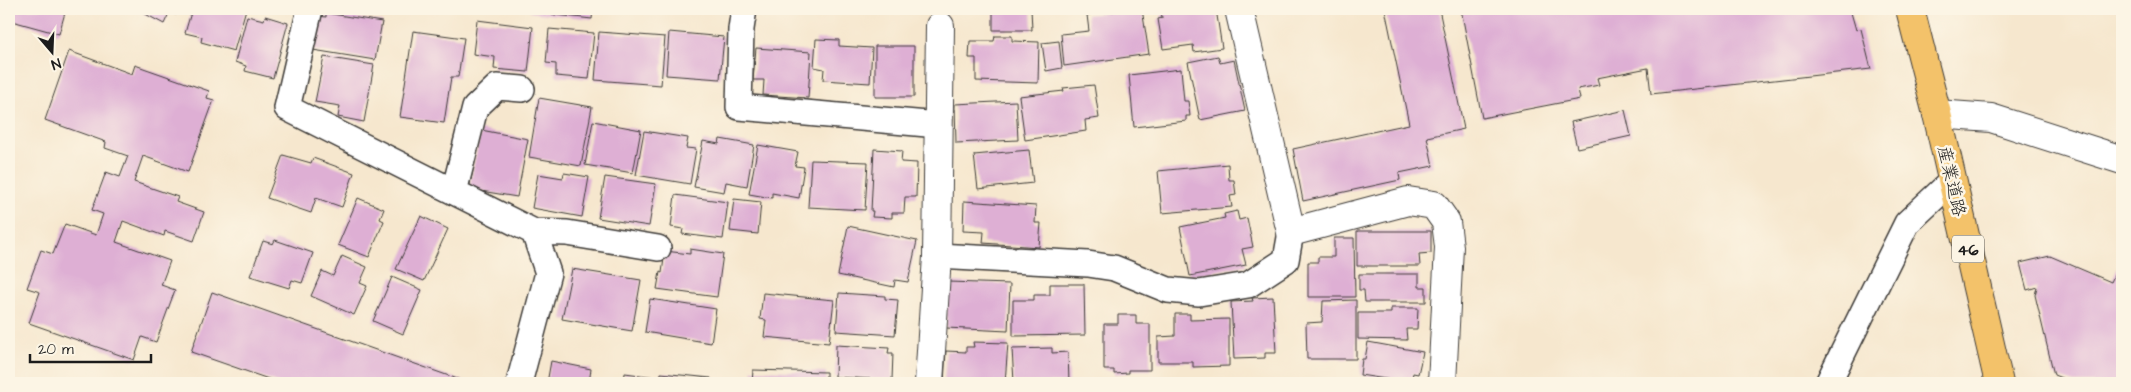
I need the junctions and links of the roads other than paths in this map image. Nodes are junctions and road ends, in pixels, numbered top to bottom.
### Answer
1 (310, 9) edge
2 (744, 9) edge
3 (1239, 9) edge
4 (1910, 9) edge
5 (940, 26) dead end
6 (522, 89) dead end
7 (1937, 114) junction
8 (938, 125) junction
9 (2122, 160) edge
10 (1952, 181) junction
11 (454, 192) junction
12 (534, 232) junction
13 (1291, 232) junction
14 (658, 248) dead end
15 (937, 256) junction
16 (519, 383) edge
17 (929, 383) edge
18 (1442, 383) edge
19 (1828, 383) edge
20 (1999, 383) edge

1 - 11 lane
2 - 8 lane
3 - 13 street
4 - 7 main road, 産業道路 / 46
5 - 8 street
6 - 11 lane
7 - 9 street
7 - 10 main road, 産業道路 / 46
8 - 15 street
10 - 19 lane
10 - 20 main road, 産業道路 / 46
11 - 12 lane
12 - 14 lane
12 - 16 lane
13 - 15 lane
13 - 18 street
15 - 17 street

